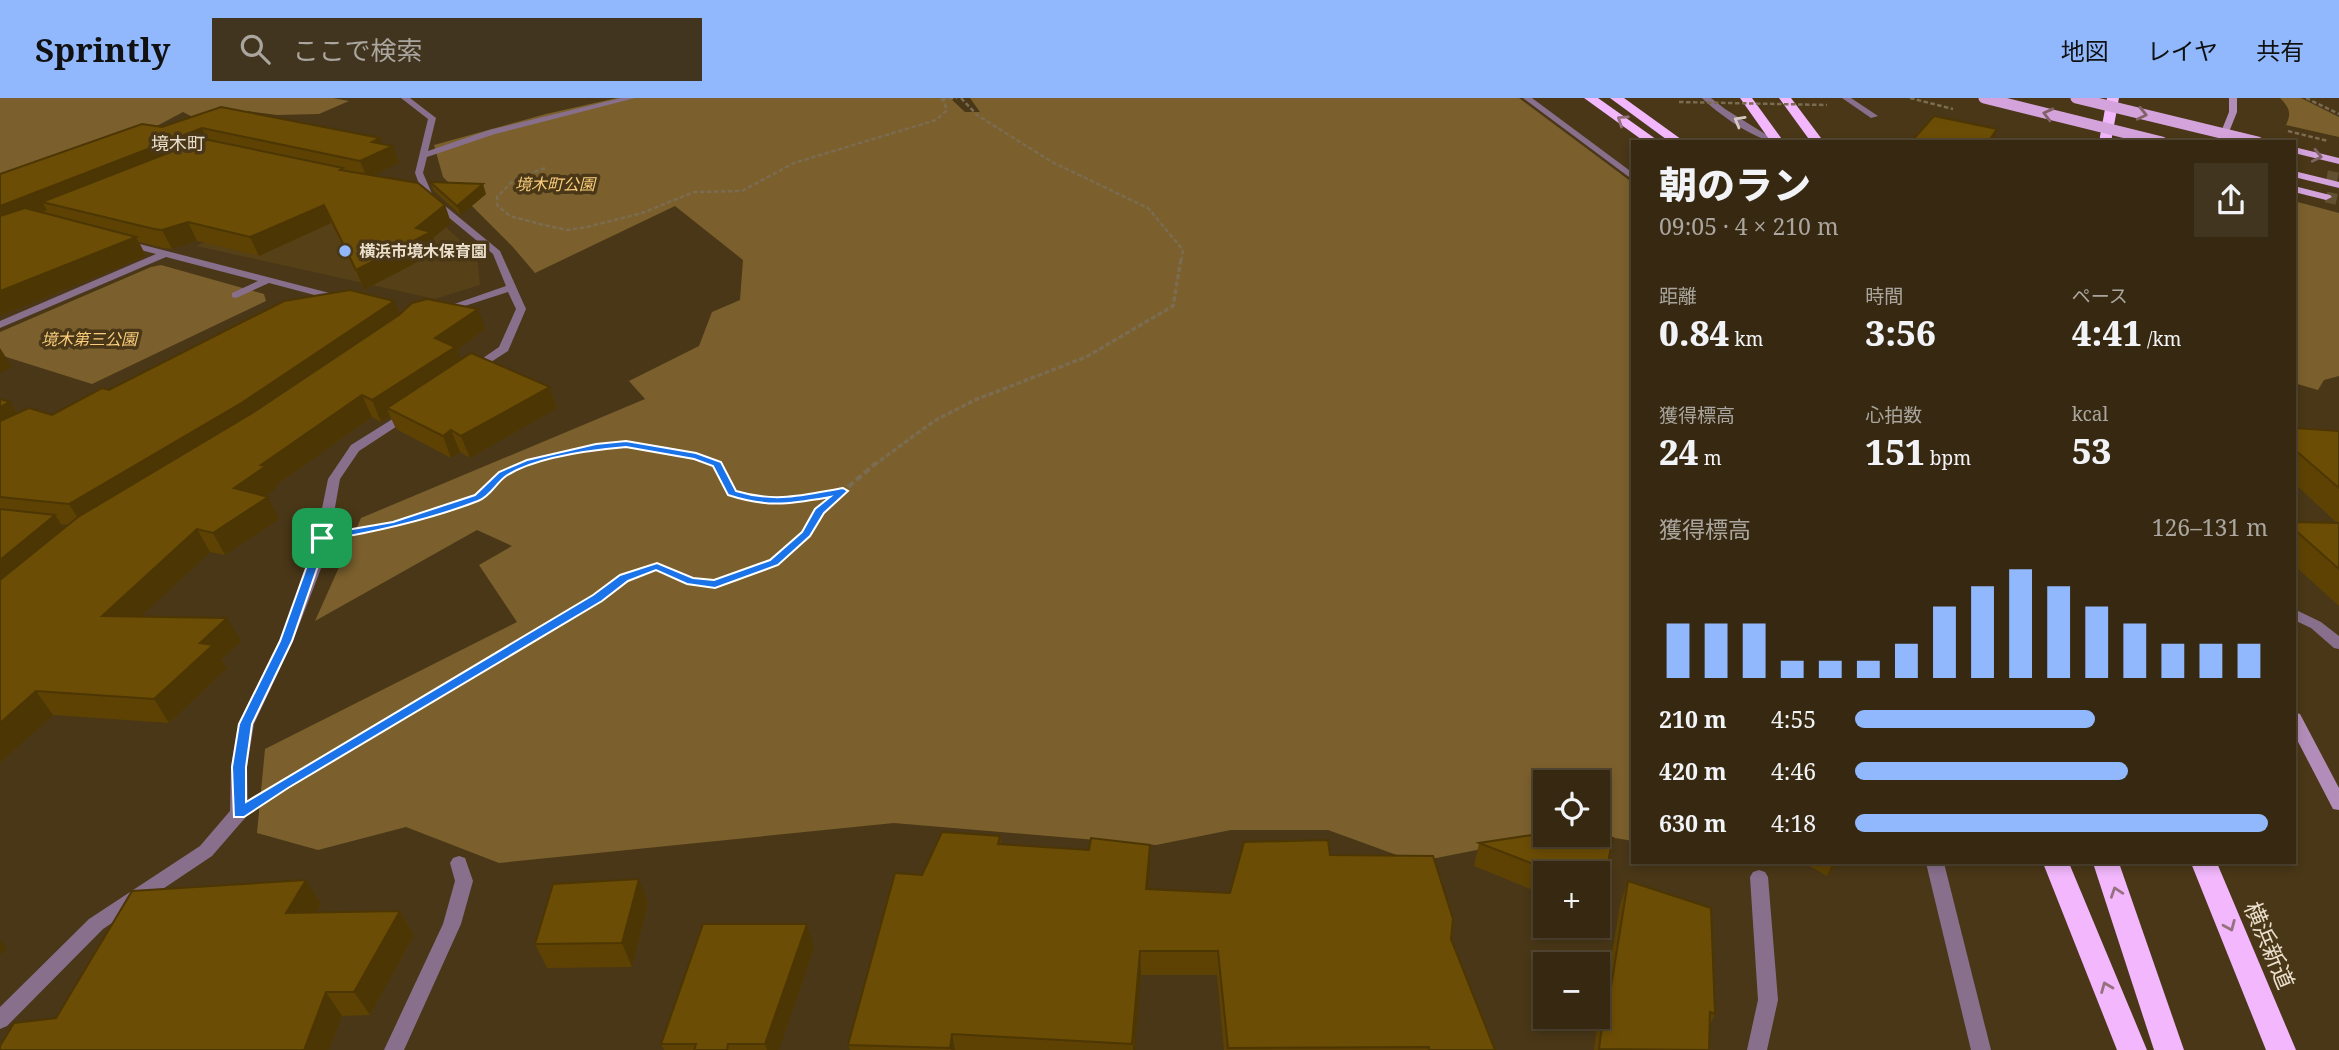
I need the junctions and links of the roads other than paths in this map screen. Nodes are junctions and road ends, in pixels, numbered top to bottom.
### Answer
1 (405, 98) edge
2 (631, 98) edge
3 (1527, 98) edge
4 (1590, 98) edge
5 (1616, 98) edge
6 (1706, 98) edge
7 (1746, 98) edge
8 (1846, 98) edge
9 (1984, 98) edge
10 (2076, 98) edge
11 (2113, 98) edge
12 (2233, 98) edge
13 (1786, 99) edge
14 (1874, 116) dead end
15 (2103, 138) edge
16 (1651, 140) edge
17 (1676, 140) edge
18 (1772, 140) edge
19 (1775, 140) edge
20 (1817, 140) edge
21 (2154, 140) edge
22 (2222, 140) edge
23 (2250, 140) edge
24 (2296, 150) edge
25 (422, 156) junction
26 (2339, 161) tunnel mouth
27 (2296, 168) edge
28 (2296, 174) edge
29 (1631, 176) edge
30 (2327, 176) tunnel mouth
31 (2339, 185) tunnel mouth
32 (2296, 190) edge
33 (415, 194) edge
34 (429, 197) junction
35 (2326, 197) tunnel mouth
36 (114, 240) edge
37 (167, 253) junction
38 (268, 280) junction
39 (510, 288) junction
40 (310, 291) junction
41 (236, 295) dead end
42 (297, 297) edge
43 (349, 302) edge
44 (426, 315) edge
45 (0, 325) edge
46 (458, 379) edge
47 (424, 402) edge
48 (2296, 615) edge
49 (2339, 644) edge
50 (2296, 722) edge
51 (2339, 804) edge
52 (459, 863) dead end
53 (1935, 864) edge
54 (2056, 864) edge
55 (2106, 864) edge
56 (2203, 864) edge
57 (1759, 877) dead end
58 (0, 1020) edge
59 (394, 1050) edge
60 (1757, 1050) edge
61 (1981, 1050) edge
62 (2132, 1050) edge
63 (2169, 1050) edge
64 (2281, 1050) edge

1 - 25 street
2 - 25 street
3 - 29 street
16 -> 4 highway
5 - 17 highway
18 -> 6 street
7 - 19 highway
8 - 14 street
21 -> 9 main road, bridge
10 -> 23 main road, bridge
11 - 15 highway
12 - 22 street
13 - 20 highway
24 -> 26 main road
25 - 34 street
27 - 30 main road
28 - 31 main road
32 - 35 main road
33 - 34 street
34 - 39 street
36 - 37 street
37 - 38 street
37 - 45 street
38 - 40 street
38 - 41 street
39 - 44 street
39 - 46 street
40 - 42 street
40 - 43 street
47 - 58 street
48 - 49 street
50 - 51 street
52 - 59 street
53 - 61 street
62 -> 54 highway
63 -> 55 highway
56 -> 64 highway, 横浜新道
57 - 60 street

